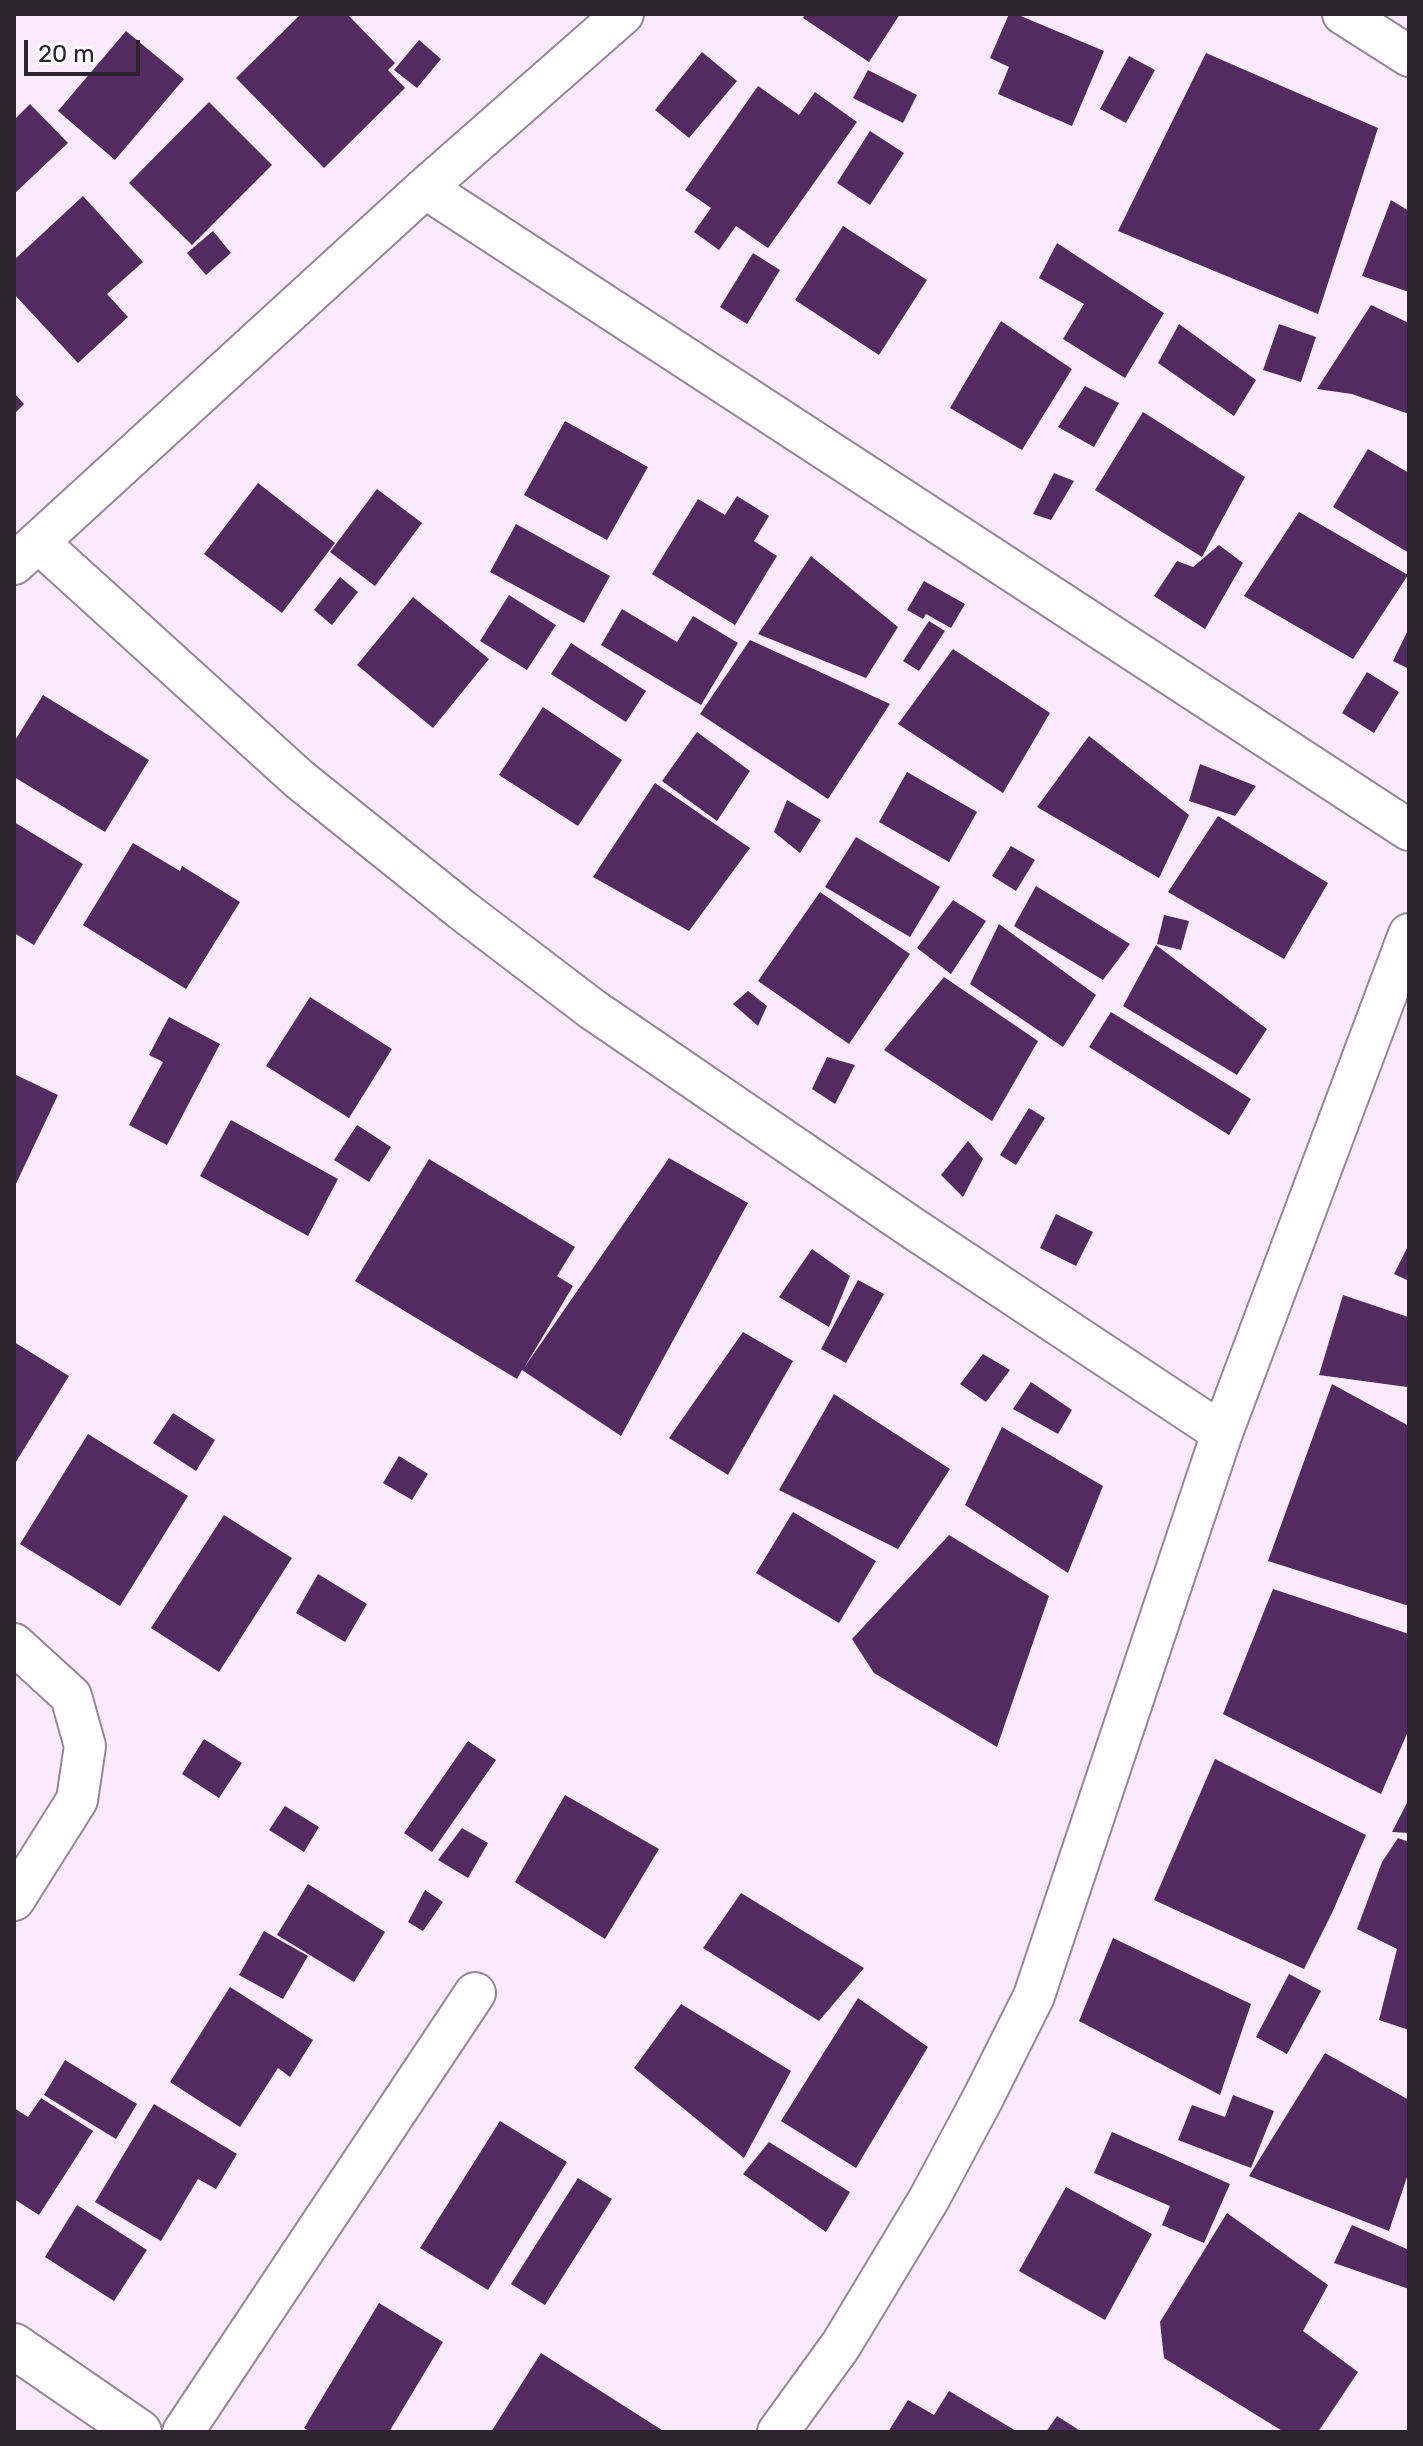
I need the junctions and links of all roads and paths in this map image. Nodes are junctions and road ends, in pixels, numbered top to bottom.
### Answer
1 (623, 14) edge
2 (1343, 14) edge
3 (1409, 56) edge
4 (425, 188) junction
5 (26, 554) edge
6 (1409, 830) edge
7 (1409, 934) edge
8 (1222, 1433) junction
9 (14, 1644) edge
10 (14, 1900) edge
11 (475, 1993) dead end
12 (14, 2346) edge
13 (139, 2432) edge
14 (183, 2432) edge
15 (778, 2432) edge

1 - 4 street
2 - 3 street
4 - 5 street
4 - 6 street
5 - 8 street
7 - 8 street
8 - 15 street
9 - 10 street
11 - 14 street
12 - 13 street

